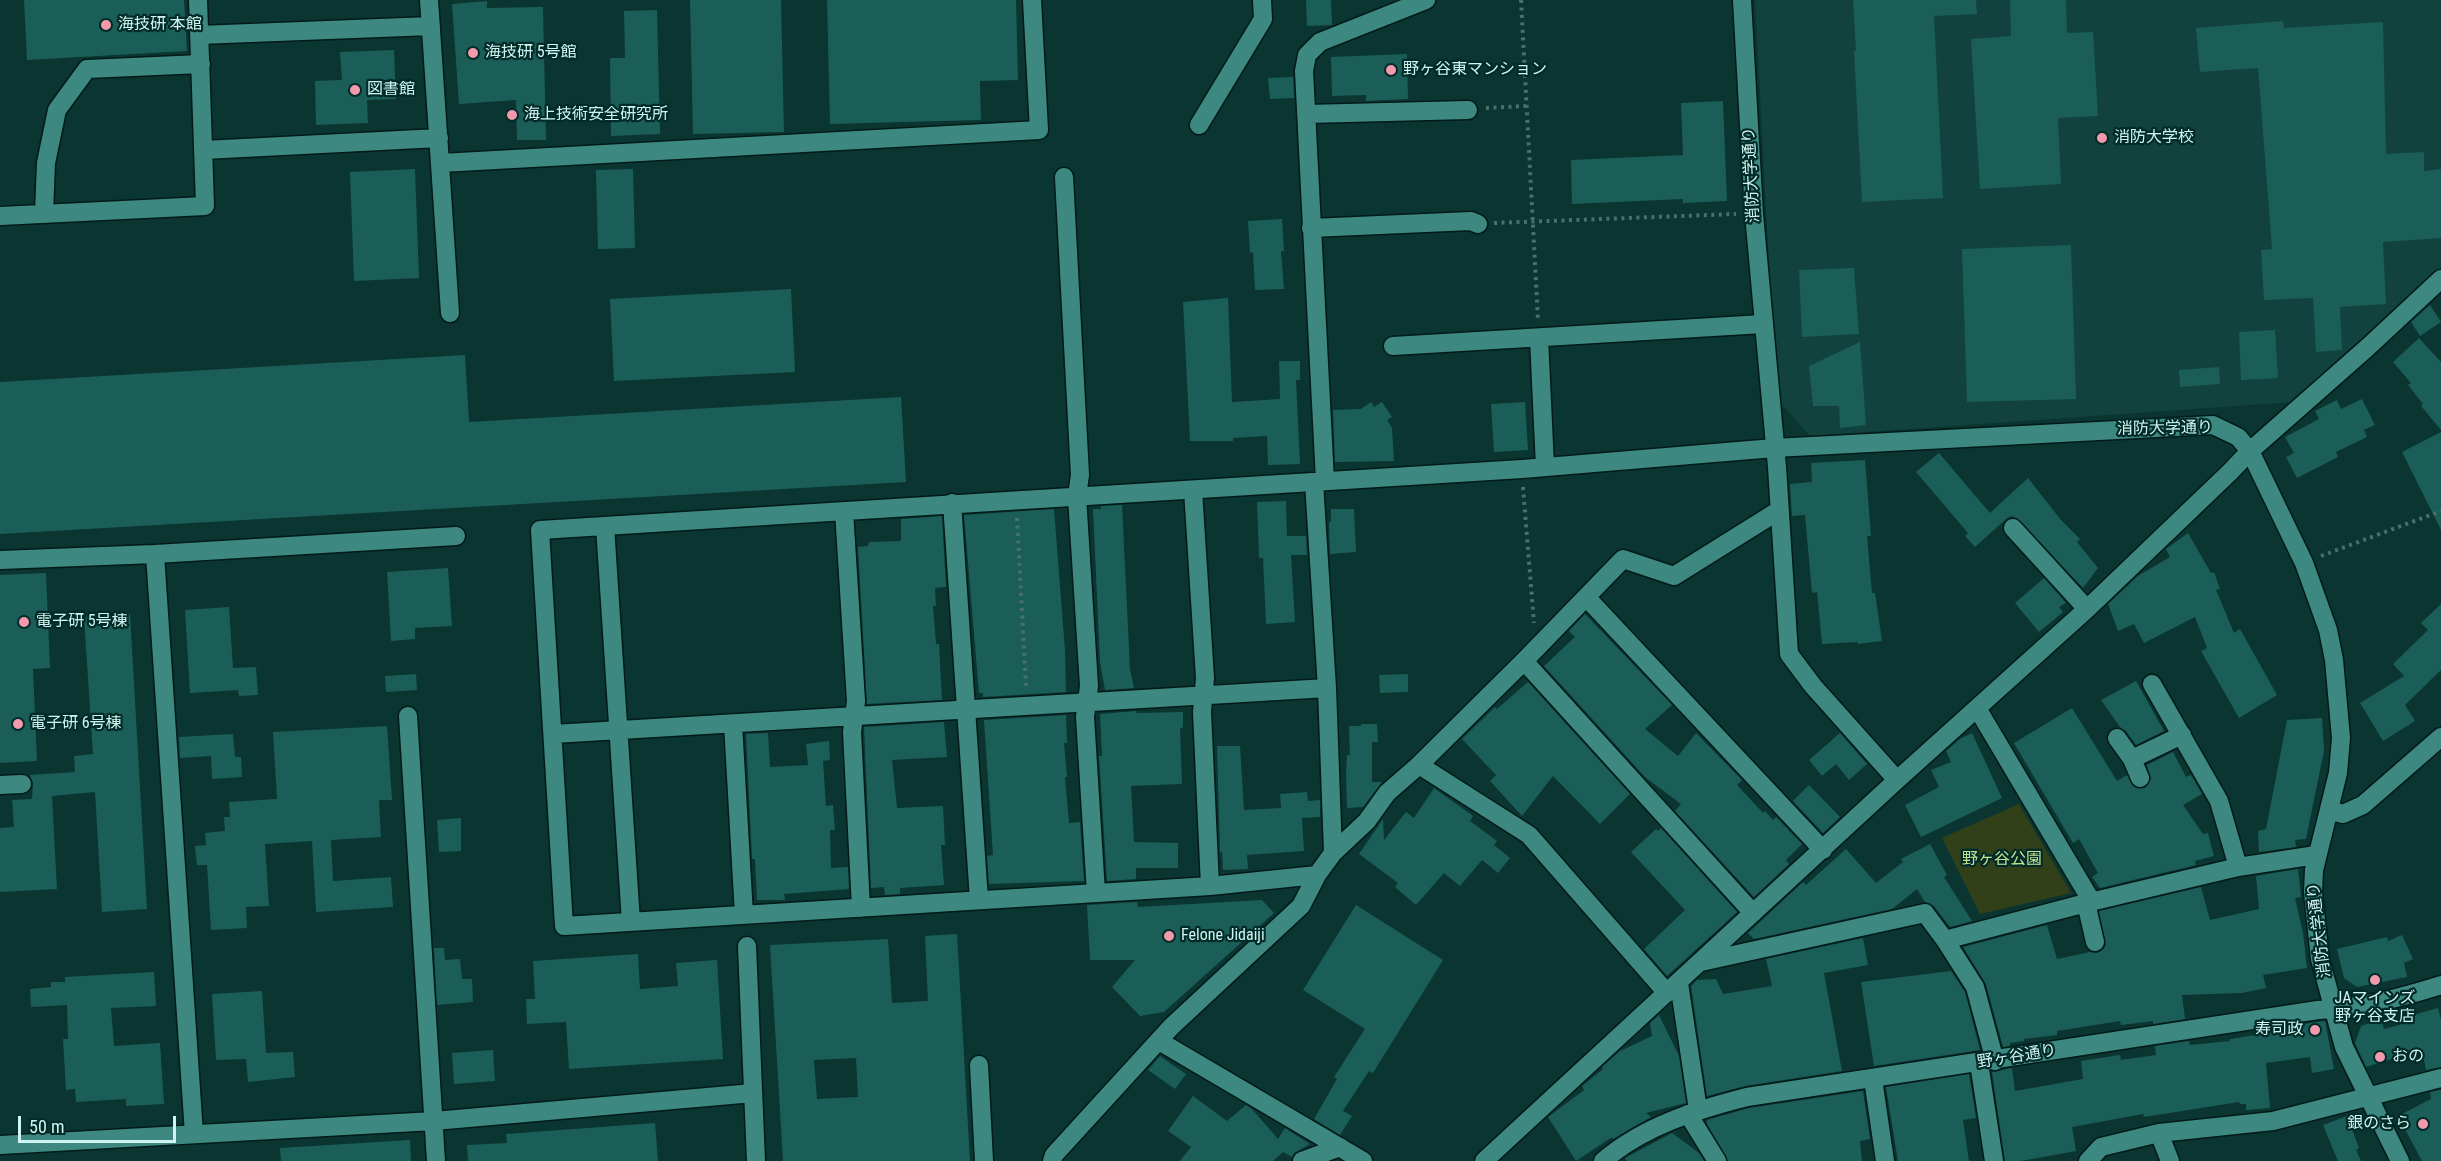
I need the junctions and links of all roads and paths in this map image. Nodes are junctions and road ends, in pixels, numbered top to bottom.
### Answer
1 (198, 0) edge
2 (429, 0) edge
3 (1032, 0) edge
4 (1262, 0) edge
5 (1426, 0) edge
6 (1521, 0) edge
7 (1742, 0) edge
8 (431, 26) junction
9 (199, 34) junction
10 (201, 64) junction
11 (1526, 106) junction
12 (1468, 110) joint
13 (1306, 114) junction
14 (1199, 125) dead end
15 (439, 138) junction
16 (204, 150) junction
17 (441, 163) junction
18 (1064, 177) dead end
19 (44, 213) junction
20 (1754, 214) junction
21 (0, 216) edge
22 (1532, 221) junction
23 (1478, 224) joint
24 (1311, 228) junction
25 (2441, 279) edge
26 (450, 312) dead end
27 (1763, 324) junction
28 (1539, 338) junction
29 (1393, 346) dead end
30 (1774, 448) junction
31 (2250, 451) junction
32 (1545, 467) junction
33 (1522, 469) junction
34 (1320, 481) junction
35 (1193, 490) junction
36 (1077, 496) junction
37 (1016, 500) junction
38 (952, 503) junction
39 (844, 511) junction
40 (1778, 511) junction
41 (2441, 511) edge
42 (605, 526) junction
43 (2013, 528) dead end
44 (456, 536) dead end
45 (155, 554) junction
46 (0, 560) edge
47 (2304, 563) junction
48 (1587, 598) junction
49 (2087, 609) junction
50 (1530, 654) junction
51 (2152, 684) dead end
52 (1327, 688) junction
53 (1204, 695) junction
54 (1087, 701) junction
55 (1027, 705) junction
56 (1977, 708) junction
57 (966, 710) junction
58 (408, 716) dead end
59 (854, 716) junction
60 (733, 724) junction
61 (619, 730) junction
62 (553, 734) junction
63 (2182, 735) junction
64 (2441, 737) edge
65 (2117, 738) dead end
66 (2132, 759) junction
67 (1419, 765) junction
68 (2140, 778) dead end
69 (1897, 780) junction
70 (22, 784) dead end
71 (0, 785) edge
72 (2336, 812) junction
73 (1823, 850) junction
74 (1333, 853) junction
75 (2316, 855) junction
76 (2238, 867) junction
77 (1317, 875) junction
78 (1210, 886) junction
79 (1096, 893) junction
80 (979, 900) junction
81 (2089, 902) junction
82 (861, 908) junction
83 (1754, 913) junction
84 (744, 915) junction
85 (631, 922) junction
86 (1945, 940) junction
87 (2095, 942) dead end
88 (747, 946) dead end
89 (1700, 962) junction
90 (2441, 985) edge
91 (1673, 988) junction
92 (2332, 1009) junction
93 (1159, 1041) junction
94 (1987, 1062) junction
95 (979, 1065) dead end
96 (2441, 1078) edge
97 (1873, 1079) junction
98 (753, 1093) junction
99 (2367, 1096) junction
100 (1693, 1112) junction
101 (434, 1121) junction
102 (2159, 1133) junction
103 (194, 1134) junction
104 (0, 1145) edge
105 (1340, 1147) junction
106 (1057, 1159) edge
107 (436, 1161) edge
108 (756, 1161) edge
109 (984, 1161) edge
110 (1302, 1161) edge
111 (1363, 1161) edge
112 (1484, 1161) edge
113 (1604, 1161) edge
114 (1716, 1161) edge
115 (1885, 1161) edge
116 (1994, 1161) edge
117 (2088, 1161) edge
118 (2170, 1161) edge
119 (2400, 1161) edge

1 - 9 street
2 - 8 street
3 - 17 street
4 - 14 street
5 - 13 street
6 - 11 path
7 - 20 street, 消防大学通り
8 - 9 street
8 - 15 street
9 - 10 street
10 - 16 street
10 - 19 street
11 - 12 path
11 - 22 path
12 - 13 street
13 - 24 street
15 - 16 street
15 - 17 street
16 - 19 street
17 - 26 street
18 - 36 street
19 - 21 street
20 - 22 path
20 - 27 street, 消防大学通り
22 - 23 path
22 - 28 path
23 - 24 street
24 - 34 street
25 - 31 street
27 - 28 street
27 - 30 street, 消防大学通り
28 - 29 street
28 - 32 street
30 - 31 street, 消防大学通り
30 - 32 street
30 - 40 street
31 - 47 street, 消防大学通り
31 - 49 street
32 - 33 street
33 - 34 street
33 - 50 path
34 - 35 street
34 - 52 street
35 - 36 street
35 - 53 street
36 - 37 street
36 - 54 street
37 - 38 street
37 - 55 path
38 - 39 street
38 - 57 street
39 - 42 street
39 - 59 street
40 - 48 street
40 - 69 street
41 - 47 path
42 - 61 street
42 - 62 street
43 - 49 street
44 - 45 street
45 - 46 street
45 - 103 street
47 - 72 street, 消防大学通り
48 - 50 street
48 - 73 street
49 - 56 street
50 - 67 street
50 - 83 street
51 - 63 street
52 - 53 street
52 - 74 street
53 - 54 street
53 - 78 street
54 - 55 street
54 - 79 street
55 - 57 street
56 - 69 street
56 - 81 street
57 - 59 street
57 - 80 street
58 - 101 street
59 - 60 street
59 - 82 street
60 - 61 street
60 - 84 street
61 - 62 street
61 - 85 street
62 - 85 street
63 - 66 street
63 - 76 street
64 - 72 street
65 - 66 street
66 - 68 street
67 - 74 street
67 - 91 street
69 - 73 street
70 - 71 street
72 - 75 street, 消防大学通り
73 - 83 street
74 - 77 street
75 - 76 street
75 - 92 street, 消防大学通り
76 - 81 street
77 - 78 street
77 - 93 street
78 - 79 street
79 - 80 street
80 - 82 street
81 - 86 street
81 - 87 street
82 - 84 street
83 - 89 street
84 - 85 street
86 - 89 street
86 - 94 street
88 - 98 street
89 - 91 street
90 - 92 street, 野ヶ谷通り
91 - 100 street
91 - 112 street
92 - 94 street, 野ヶ谷通り
92 - 99 street, 消防大学通り
93 - 105 street
93 - 106 street
94 - 97 street, 野ヶ谷通り
94 - 116 street
95 - 109 street
96 - 99 street
97 - 100 street, 野ヶ谷通り
97 - 115 street
98 - 101 street
98 - 108 street
99 - 102 street
99 - 119 street, 消防大学通り
100 - 113 street, 野ヶ谷通り
100 - 114 street
101 - 103 street
101 - 107 street
102 - 117 street
102 - 118 street
103 - 104 street
105 - 110 street
105 - 111 street

